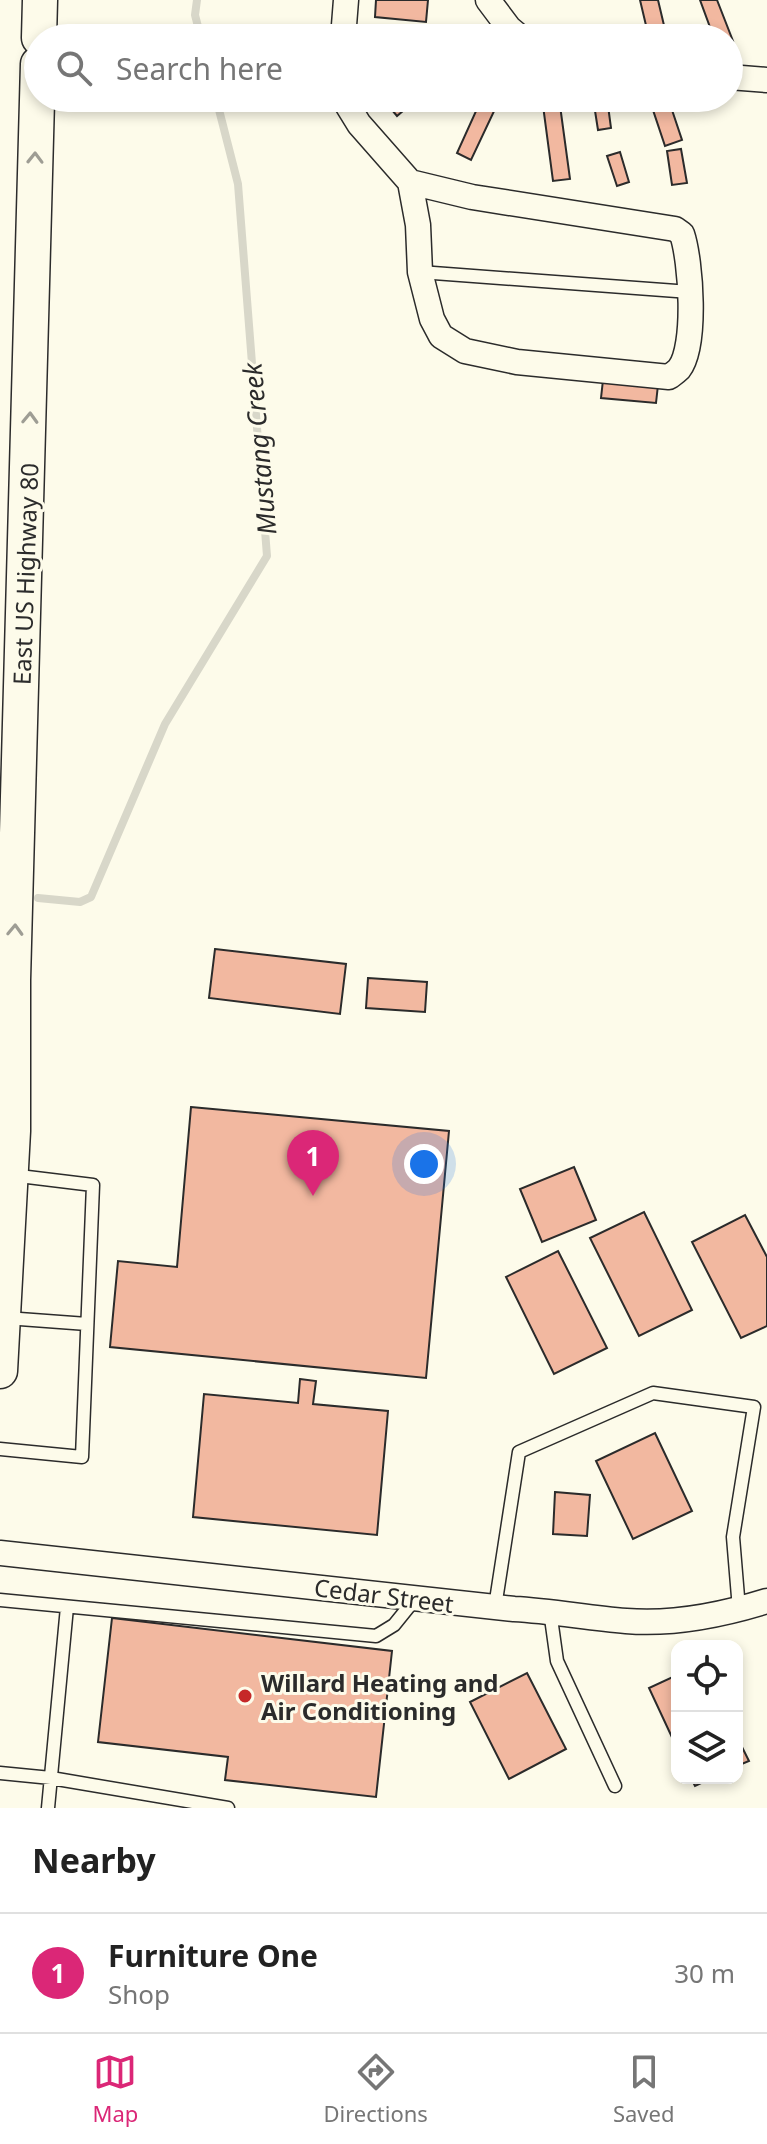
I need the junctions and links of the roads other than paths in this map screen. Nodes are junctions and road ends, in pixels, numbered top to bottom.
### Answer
1 (40, 0) edge
2 (346, 0) edge
3 (488, 0) edge
4 (39, 24) edge
5 (344, 24) edge
6 (506, 24) edge
7 (743, 78) edge
8 (767, 80) edge
9 (37, 112) edge
10 (352, 112) edge
11 (410, 182) junction
12 (420, 272) junction
13 (690, 292) junction
14 (10, 1175) junction
15 (3, 1317) junction
16 (87, 1324) junction
17 (0, 1371) edge
18 (0, 1449) edge
19 (0, 1553) edge
20 (416, 1598) junction
21 (0, 1600) edge
22 (767, 1601) edge
23 (67, 1607) junction
24 (495, 1607) junction
25 (739, 1609) junction
26 (550, 1611) junction
27 (0, 1773) edge
28 (51, 1778) junction
29 (615, 1786) dead end
30 (48, 1808) edge
31 (228, 1808) edge

1 - 4 main road
2 - 5 street
3 - 6 street
7 - 8 street
14 -> 9 main road, East US Highway 80
10 - 11 street
11 - 12 street
11 - 13 street
12 - 13 lane
12 - 13 street
14 - 15 main road, East US Highway 80
14 - 16 lane
15 - 16 lane
15 - 17 main road, East US Highway 80
16 - 18 lane
19 - 20 street, Cedar Street
20 - 23 lane
20 - 24 street, Cedar Street
21 - 23 lane
22 - 25 street, Cedar Street
23 - 28 lane
24 - 25 lane
24 - 26 street, Cedar Street
25 - 26 street, Cedar Street
26 - 29 lane
27 - 28 lane
28 - 30 lane
28 - 31 lane

